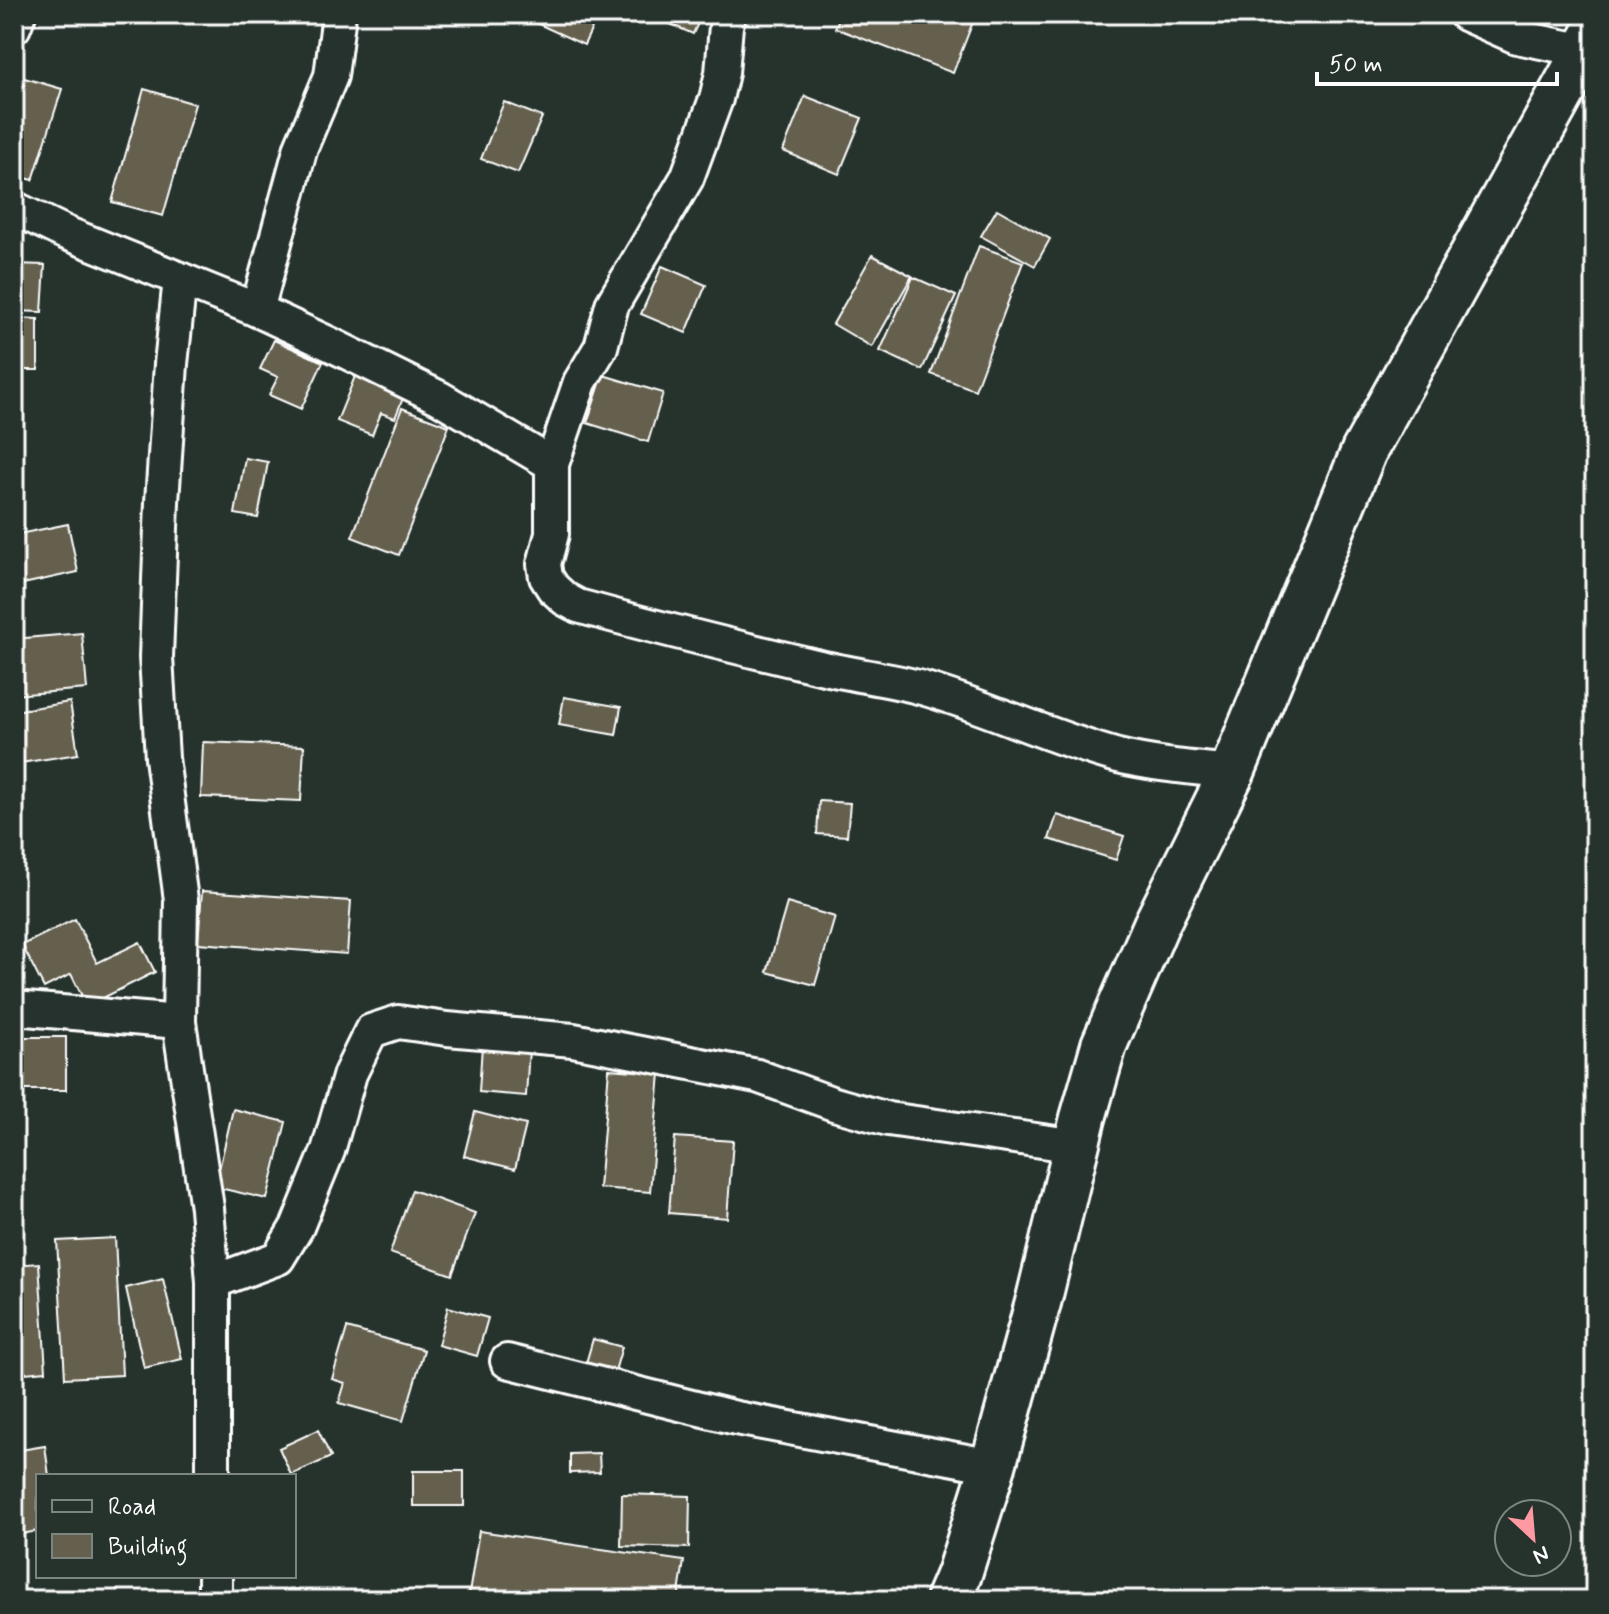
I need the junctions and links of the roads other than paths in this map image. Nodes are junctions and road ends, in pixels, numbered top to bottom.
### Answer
1 (19, 14) edge
2 (339, 14) edge
3 (729, 14) edge
4 (1465, 14) edge
5 (14, 27) edge
6 (1590, 42) edge
7 (14, 208) edge
8 (180, 279) junction
9 (257, 310) junction
10 (552, 464) junction
11 (1232, 772) junction
12 (14, 1008) edge
13 (179, 1022) junction
14 (1077, 1146) junction
15 (213, 1282) junction
16 (507, 1361) dead end
17 (993, 1466) junction
18 (213, 1474) edge
19 (215, 1578) edge
20 (215, 1600) edge
21 (948, 1600) edge

1 - 5 street
2 - 9 street
3 - 10 street
4 - 6 street
6 - 11 street
7 - 8 street
8 - 9 street
8 - 13 street
9 - 10 street
10 - 11 street
11 - 14 street
12 - 13 street
13 - 15 street
14 - 15 street
14 - 17 street
15 - 18 street
16 - 17 street
17 - 21 street
19 - 20 street

